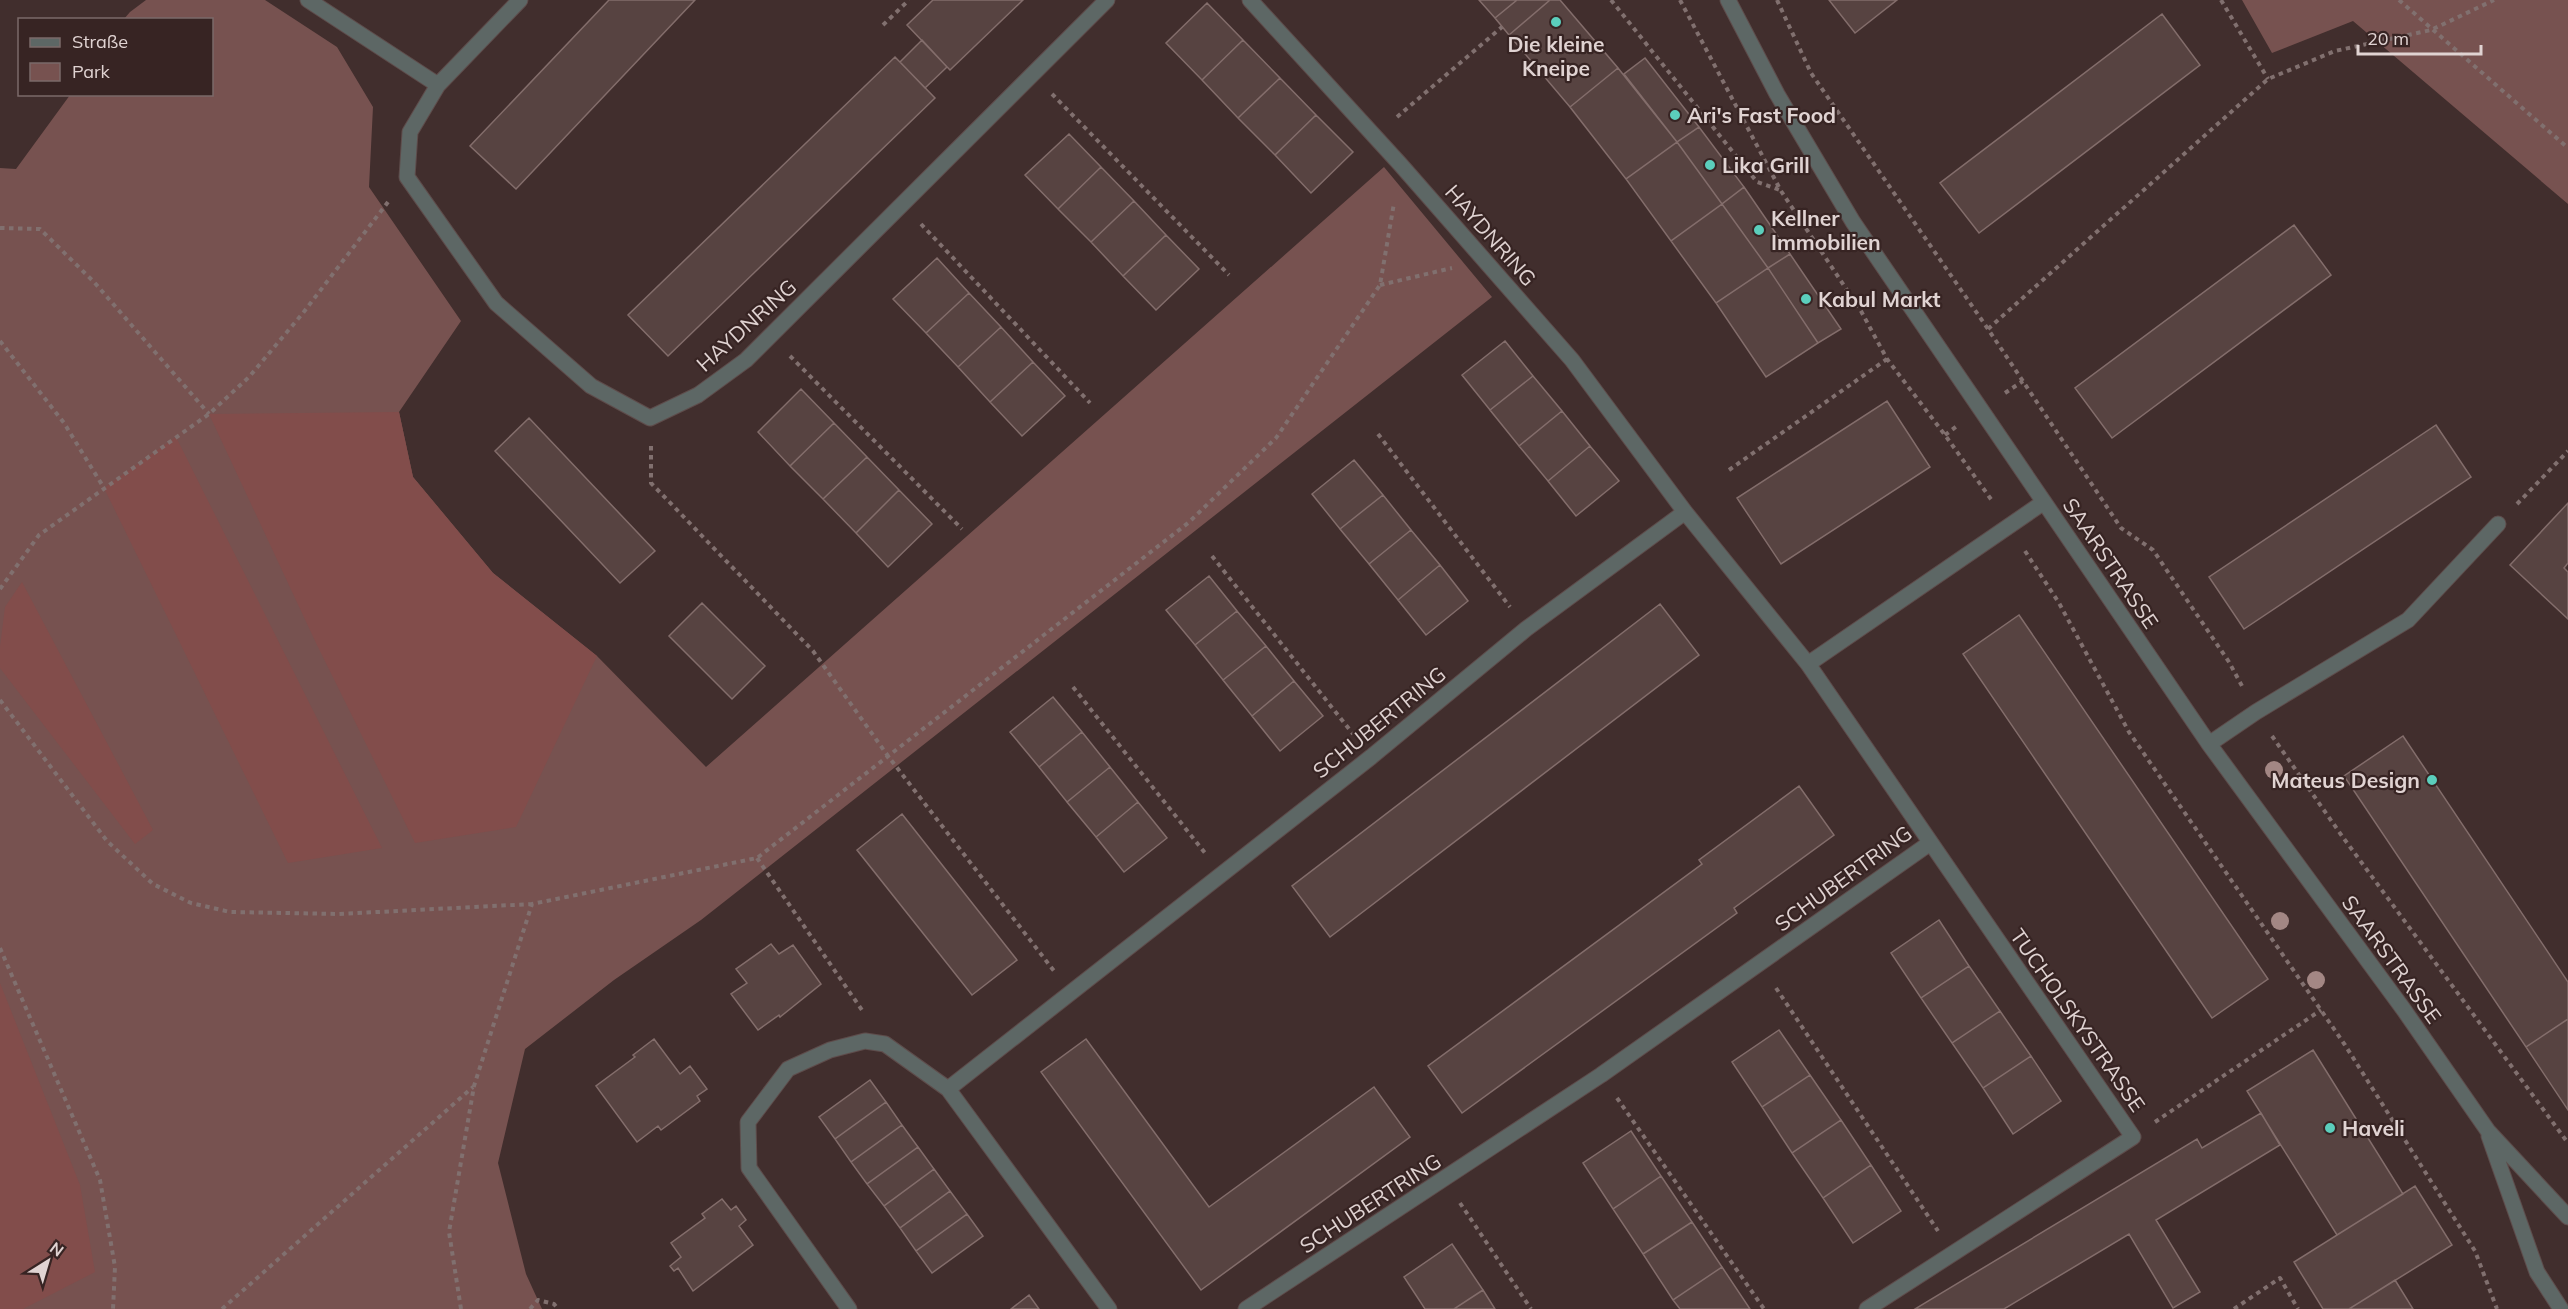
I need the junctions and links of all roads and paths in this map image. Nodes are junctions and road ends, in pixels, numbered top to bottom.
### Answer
1 (308, 0) edge
2 (520, 0) edge
3 (909, 0) edge
4 (1107, 0) edge
5 (1250, 0) edge
6 (1611, 0) edge
7 (1680, 0) edge
8 (1728, 0) edge
9 (1777, 0) edge
10 (2221, 0) edge
11 (2398, 0) edge
12 (2494, 0) edge
13 (883, 25) dead end
14 (1502, 27) dead end
15 (2431, 30) junction
16 (1033, 74) junction
17 (2268, 79) junction
18 (438, 85) junction
19 (2568, 148) edge
20 (1400, 164) junction
21 (406, 177) junction
22 (1781, 191) junction
23 (902, 204) junction
24 (0, 228) edge
25 (1486, 261) junction
26 (1229, 275) dead end
27 (1380, 285) junction
28 (1988, 329) junction
29 (770, 336) junction
30 (0, 341) edge
31 (1887, 359) junction
32 (1090, 403) dead end
33 (209, 414) junction
34 (650, 418) junction
35 (1378, 434) dead end
36 (2568, 451) edge
37 (1729, 470) dead end
38 (104, 489) junction
39 (2044, 502) junction
40 (1685, 512) junction
41 (2498, 524) joint
42 (2010, 527) junction
43 (962, 529) dead end
44 (1212, 556) dead end
45 (0, 589) edge
46 (1526, 629) junction
47 (1808, 664) junction
48 (1073, 687) dead end
49 (0, 700) edge
50 (2256, 712) junction
51 (2209, 744) junction
52 (888, 756) junction
53 (1371, 757) junction
54 (1930, 843) junction
55 (757, 858) junction
56 (1222, 874) junction
57 (532, 904) junction
58 (0, 948) edge
59 (1760, 965) junction
60 (1071, 993) junction
61 (2321, 1010) junction
62 (885, 1044) junction
63 (1601, 1075) junction
64 (474, 1086) junction
65 (948, 1089) junction
66 (2487, 1131) junction
67 (2133, 1137) junction
68 (2568, 1143) edge
69 (1444, 1180) junction
70 (2568, 1217) edge
71 (1954, 1254) junction
72 (113, 1309) edge
73 (222, 1309) edge
74 (461, 1309) edge
75 (530, 1309) edge
76 (558, 1309) edge
77 (849, 1309) edge
78 (1109, 1309) edge
79 (1246, 1309) edge
80 (1531, 1309) edge
81 (1764, 1309) edge
82 (1867, 1309) edge
83 (2234, 1309) edge
84 (2298, 1309) edge
85 (2497, 1309) edge
86 (2561, 1309) edge

1 - 18 street
2 - 18 street
3 - 13 path
4 - 16 street, HAYDNRING
5 - 20 street, HAYDNRING
6 - 22 path
7 - 22 path
8 - 39 street, SAARSTRASSE
9 - 28 path
10 - 17 path
11 - 15 path
12 - 15 path
14 - 20 path
15 - 17 path
15 - 19 path
16 - 23 street, HAYDNRING
16 - 26 path
17 - 28 path
18 - 21 street
20 - 25 street, HAYDNRING
20 - 27 path
21 - 33 path
21 - 34 street
22 - 31 path
23 - 29 street, HAYDNRING
23 - 32 path
24 - 33 path
25 - 27 path
25 - 40 street, HAYDNRING
27 - 52 path
28 - 50 path
29 - 34 street, HAYDNRING
29 - 43 path
30 - 38 path
31 - 37 path
31 - 42 path
33 - 38 path
34 - 52 path
35 - 46 path
36 - 41 path
38 - 45 path
39 - 42 street
39 - 51 street, SAARSTRASSE
40 - 46 street, SCHUBERTRING
40 - 47 street, SCHUBERTRING
41 - 50 street
42 - 47 street
42 - 61 path
44 - 53 path
46 - 53 street, SCHUBERTRING
47 - 54 street, SCHUBERTRING
48 - 56 path
49 - 57 path
50 - 51 street
50 - 68 path
51 - 66 street, SAARSTRASSE
52 - 55 path
52 - 60 path
53 - 56 street, SCHUBERTRING
54 - 59 street, SCHUBERTRING
54 - 67 street, TUCHOLSKYSTRASSE
55 - 57 path
55 - 62 path
56 - 60 street, SCHUBERTRING
57 - 64 path
58 - 72 path
59 - 63 street, SCHUBERTRING
59 - 71 path
60 - 65 street, SCHUBERTRING
61 - 67 path
61 - 85 path
62 - 65 street
62 - 77 street
63 - 69 street, SCHUBERTRING
63 - 81 path
64 - 73 path
64 - 74 path
65 - 78 street
66 - 70 street, SAARSTRASSE
66 - 86 street, SAARSTRASSE
67 - 71 street, TUCHOLSKYSTRASSE
69 - 79 street, SCHUBERTRING
69 - 80 path
71 - 82 street, TUCHOLSKYSTRASSE
75 - 76 path
83 - 84 path

